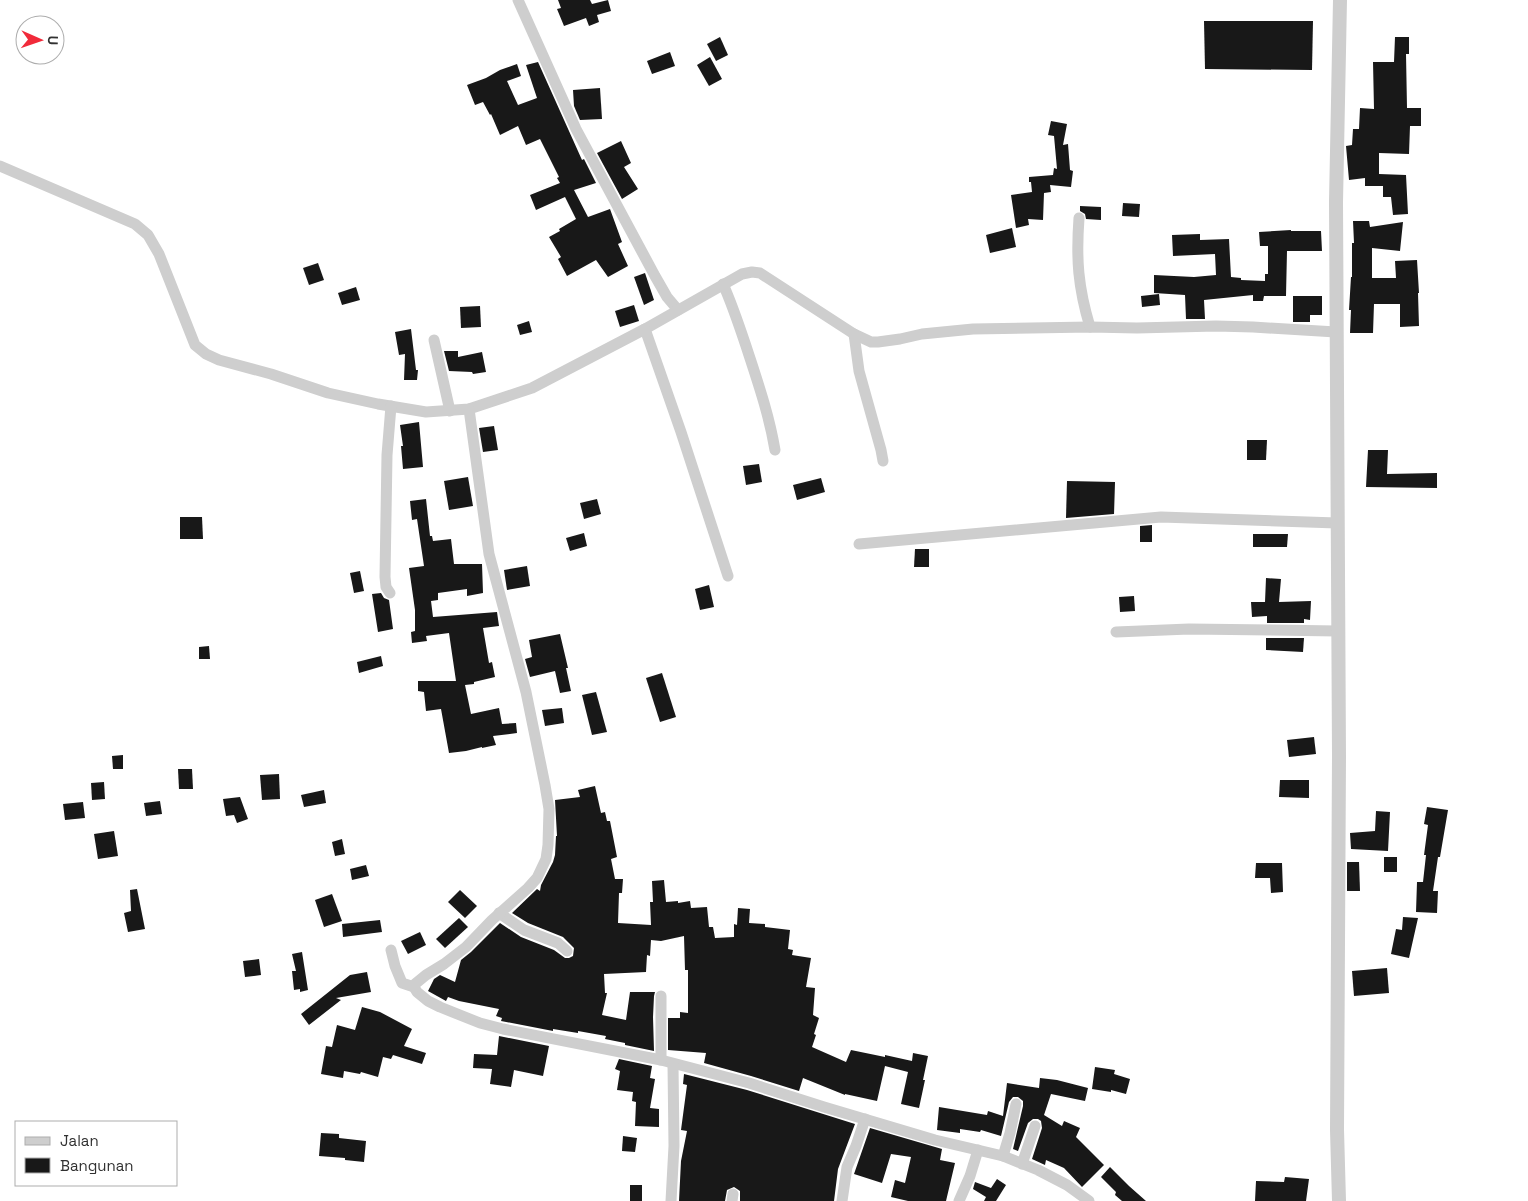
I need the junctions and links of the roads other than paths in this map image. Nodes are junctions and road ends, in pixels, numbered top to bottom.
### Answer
1 (518, 0) edge
2 (1340, 0) edge
3 (0, 166) edge
4 (1079, 218) dead end
5 (724, 284) junction
6 (678, 310) junction
7 (1090, 327) junction
8 (645, 329) junction
9 (1336, 332) junction
10 (854, 334) junction
11 (434, 340) dead end
12 (391, 406) junction
13 (470, 409) junction
14 (450, 411) junction
15 (775, 450) dead end
16 (882, 461) dead end
17 (1336, 522) junction
18 (859, 544) dead end
19 (728, 576) dead end
20 (390, 593) dead end
21 (1338, 631) junction
22 (1116, 632) dead end
23 (499, 914) junction
24 (392, 950) dead end
25 (567, 951) dead end
26 (414, 988) junction
27 (661, 996) dead end
28 (661, 1060) junction
29 (673, 1064) junction
30 (1016, 1104) dead end
31 (864, 1119) junction
32 (1036, 1126) dead end
33 (978, 1150) junction
34 (1003, 1156) junction
35 (1022, 1164) junction
36 (671, 1201) edge
37 (842, 1201) edge
38 (959, 1201) edge
39 (1089, 1201) edge
40 (1339, 1201) edge

1 - 6 street
2 - 9 street
3 - 12 street
4 - 7 street
5 - 6 street
5 - 10 street
5 - 15 street
6 - 8 street
7 - 9 street
7 - 10 street
8 - 13 street
8 - 19 street
9 - 17 street
10 - 16 street
11 - 14 street
12 - 14 street
12 - 20 street
13 - 14 street
13 - 23 street
17 - 18 street
17 - 21 street
21 - 22 street
21 - 40 street
23 - 25 street
23 - 26 street
24 - 26 street
26 - 28 street
27 - 28 street
28 - 29 street
29 - 31 street
29 - 36 street
30 - 34 street
31 - 33 street
31 - 37 street
32 - 35 street
33 - 34 street
33 - 38 street
34 - 35 street
35 - 39 street

